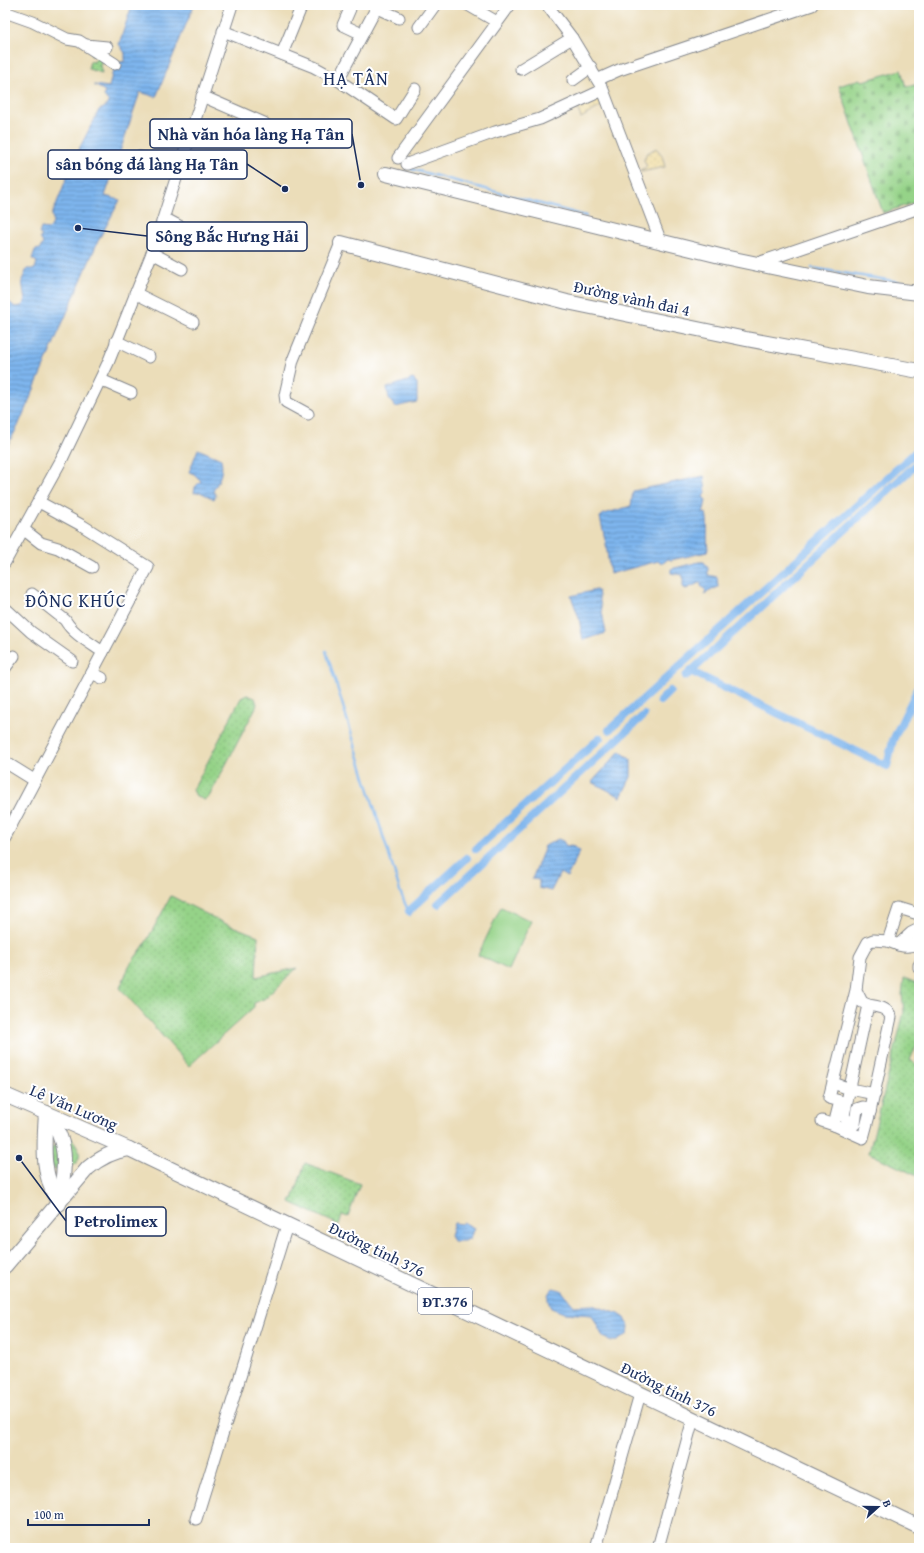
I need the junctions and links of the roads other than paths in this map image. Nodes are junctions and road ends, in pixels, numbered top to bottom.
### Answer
1 (232, 5) edge
2 (302, 5) edge
3 (435, 5) edge
4 (468, 5) edge
5 (510, 5) edge
6 (547, 5) edge
7 (812, 5) edge
8 (378, 7) edge
9 (350, 9) dead end
10 (5, 12) edge
11 (399, 18) dead end
12 (497, 22) junction
13 (418, 27) dead end
14 (223, 31) junction
15 (362, 34) junction
16 (572, 38) junction
17 (85, 45) junction
18 (107, 46) dead end
19 (282, 54) junction
20 (115, 64) dead end
21 (591, 67) junction
22 (521, 69) dead end
23 (599, 79) junction
24 (338, 80) junction
25 (573, 80) dead end
26 (416, 89) dead end
27 (603, 90) junction
28 (202, 96) junction
29 (264, 123) dead end
30 (138, 157) dead end
31 (180, 165) junction
32 (386, 174) dead end
33 (919, 208) edge
34 (164, 218) junction
35 (198, 236) dead end
36 (661, 242) junction
37 (341, 243) joint
38 (152, 253) junction
39 (754, 264) junction
40 (182, 269) dead end
41 (136, 293) junction
42 (919, 294) edge
43 (193, 322) dead end
44 (116, 341) junction
45 (149, 357) dead end
46 (919, 371) edge
47 (101, 380) junction
48 (131, 393) dead end
49 (308, 414) dead end
50 (39, 502) junction
51 (23, 529) junction
52 (5, 562) edge
53 (92, 567) dead end
54 (32, 594) dead end
55 (5, 608) edge
56 (103, 652) junction
57 (14, 656) dead end
58 (72, 661) dead end
59 (5, 668) edge
60 (92, 673) junction
61 (102, 678) dead end
62 (5, 762) edge
63 (34, 780) junction
64 (5, 837) edge
65 (919, 912) edge
66 (919, 929) edge
67 (919, 938) edge
68 (893, 943) junction
69 (856, 990) junction
70 (868, 1005) junction
71 (833, 1083) junction
72 (850, 1089) junction
73 (875, 1094) junction
74 (5, 1095) edge
75 (870, 1112) junction
76 (46, 1113) junction
77 (822, 1121) dead end
78 (834, 1125) junction
79 (129, 1149) junction
80 (58, 1204) junction
81 (288, 1225) junction
82 (5, 1266) edge
83 (640, 1394) junction
84 (693, 1419) junction
85 (196, 1519) dead end
86 (919, 1527) edge
87 (596, 1548) edge
88 (658, 1548) edge

1 - 14 street
2 - 19 street
3 - 13 street
4 - 12 street
5 - 12 street
6 - 16 street
7 - 23 street
8 - 11 street
8 - 15 street
9 - 15 street
10 - 17 street
12 - 27 street
14 - 19 street
14 - 28 street
15 - 24 street
16 - 21 street
16 - 22 street
17 - 18 street
17 - 20 street
19 - 24 street
21 - 23 street
21 - 25 street
23 - 27 street
24 - 26 street
27 - 36 street
28 - 29 street
28 - 31 street
30 - 31 street
31 - 34 street
32 - 36 main road
33 - 39 street
34 - 35 street
34 - 38 street
36 - 39 main road
37 - 46 main road, Đường vành đai 4
37 - 49 street
38 - 40 street
38 - 41 street
39 - 42 main road
41 - 43 street
41 - 44 street
44 - 45 street
44 - 47 street
47 - 48 street
47 - 50 street
50 - 51 street
50 - 56 street
51 - 52 street
51 - 53 street
54 - 56 street
55 - 58 street
56 - 60 street
57 - 59 street
60 - 61 street
60 - 63 street
62 - 63 street
63 - 64 street
65 - 68 street
66 - 68 street
67 - 68 street
68 - 69 street
69 - 70 street
69 - 71 street
70 - 72 street
70 - 73 street
71 - 72 street
71 - 78 street
72 - 73 street
72 - 75 street
73 - 75 street
74 - 76 main road, Lê Văn Lương
75 - 78 street
76 - 79 main road, Lê Văn Lương
76 - 80 main road
76 - 80 main road
77 - 78 street
79 - 80 main road
79 - 81 main road, Đường tỉnh 376 / ĐT.376
80 - 82 main road
81 - 83 main road, Đường tỉnh 376 / ĐT.376
81 - 85 street
83 - 84 main road, Đường tỉnh 376 / ĐT.376
83 - 87 street
84 - 86 main road, Đường tỉnh 376 / ĐT.376
84 - 88 street

